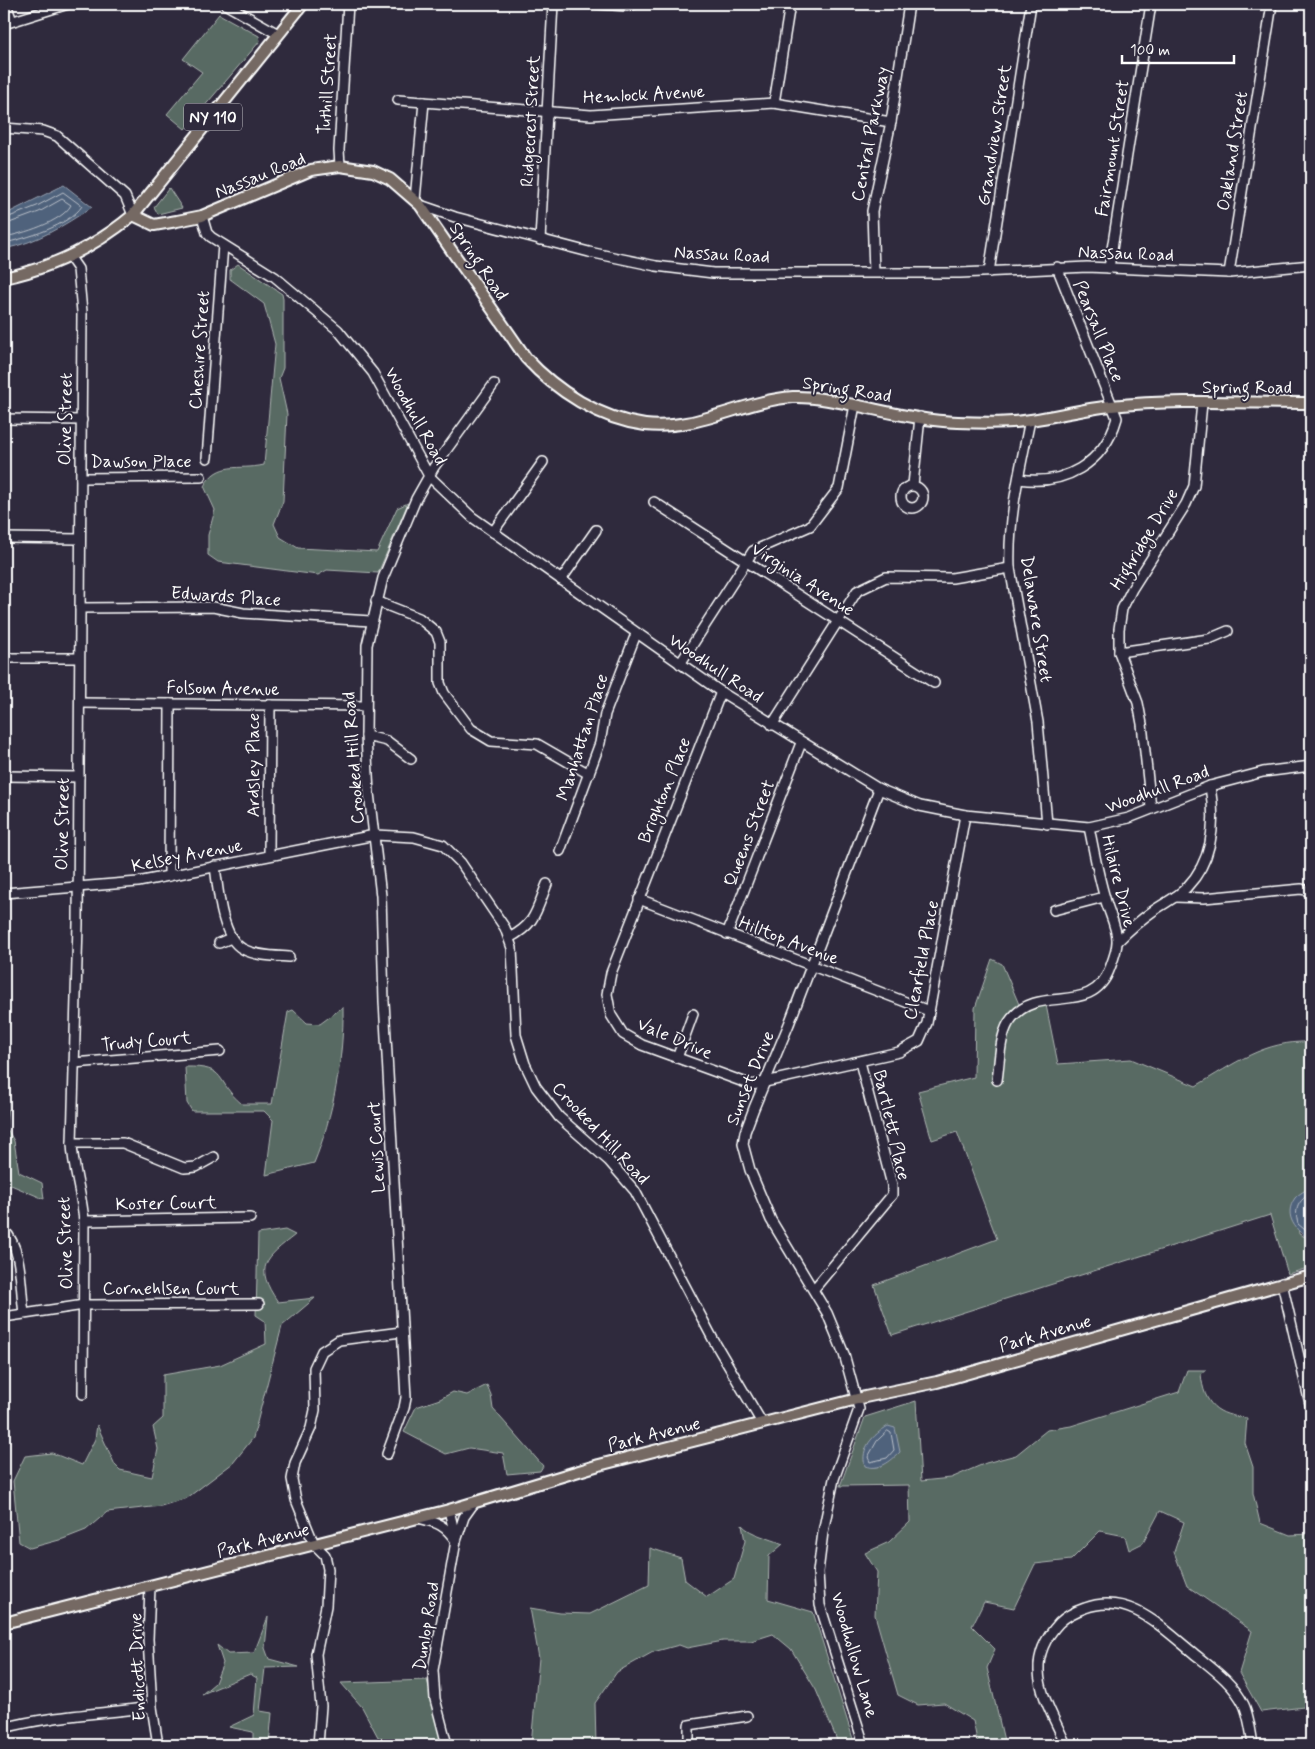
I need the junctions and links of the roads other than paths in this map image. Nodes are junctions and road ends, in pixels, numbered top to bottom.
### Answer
1 (6, 4) edge
2 (68, 4) edge
3 (225, 4) edge
4 (303, 4) edge
5 (348, 4) edge
6 (553, 4) edge
7 (598, 4) edge
8 (634, 4) edge
9 (790, 4) edge
10 (909, 4) edge
11 (1031, 4) edge
12 (1151, 4) edge
13 (1272, 4) edge
14 (8, 23) edge
15 (278, 34) junction
16 (398, 100) dead end
17 (424, 102) junction
18 (774, 103) junction
19 (547, 112) junction
20 (891, 122) junction
21 (4, 128) edge
22 (340, 166) junction
23 (417, 202) junction
24 (133, 215) junction
25 (202, 216) junction
26 (540, 240) junction
27 (223, 245) junction
28 (69, 256) junction
29 (1311, 265) edge
30 (1057, 267) junction
31 (1110, 268) junction
32 (874, 272) junction
33 (989, 272) junction
34 (1229, 273) junction
35 (4, 278) edge
36 (494, 384) dead end
37 (1202, 403) junction
38 (1311, 403) edge
39 (855, 405) junction
40 (1112, 406) junction
41 (920, 417) junction
42 (4, 419) edge
43 (82, 420) junction
44 (1030, 420) junction
45 (207, 458) dead end
46 (543, 462) dead end
47 (428, 476) junction
48 (201, 477) dead end
49 (81, 478) junction
50 (1019, 479) junction
51 (913, 485) dead end
52 (654, 502) dead end
53 (596, 530) dead end
54 (493, 532) junction
55 (4, 538) edge
56 (79, 539) junction
57 (745, 560) junction
58 (1010, 568) junction
59 (560, 580) junction
60 (376, 601) junction
61 (80, 608) junction
62 (371, 621) junction
63 (838, 621) junction
64 (1228, 631) dead end
65 (636, 634) junction
66 (1119, 652) junction
67 (4, 658) edge
68 (80, 658) junction
69 (680, 664) junction
70 (934, 683) dead end
71 (721, 692) junction
72 (80, 703) junction
73 (170, 704) junction
74 (270, 705) junction
75 (365, 706) junction
76 (772, 725) junction
77 (366, 736) junction
78 (800, 743) junction
79 (411, 760) dead end
80 (1311, 766) edge
81 (589, 774) junction
82 (4, 776) edge
83 (79, 776) junction
84 (1210, 786) junction
85 (880, 790) junction
86 (1151, 808) junction
87 (965, 815) junction
88 (1047, 824) junction
89 (1088, 827) junction
90 (375, 835) junction
91 (560, 851) dead end
92 (269, 855) junction
93 (215, 866) junction
94 (170, 876) junction
95 (547, 884) dead end
96 (77, 887) junction
97 (1311, 891) edge
98 (4, 893) edge
99 (1104, 897) junction
100 (1175, 897) junction
101 (639, 899) junction
102 (1054, 910) dead end
103 (727, 934) junction
104 (230, 938) junction
105 (509, 938) junction
106 (1118, 941) junction
107 (219, 943) dead end
108 (289, 957) dead end
109 (812, 966) junction
110 (929, 1011) junction
111 (693, 1014) dead end
112 (220, 1052) dead end
113 (677, 1058) junction
114 (860, 1062) junction
115 (74, 1063) junction
116 (997, 1080) dead end
117 (765, 1082) junction
118 (72, 1143) junction
119 (214, 1157) dead end
120 (250, 1218) dead end
121 (84, 1221) junction
122 (4, 1230) edge
123 (1311, 1276) edge
124 (1282, 1282) junction
125 (814, 1289) junction
126 (258, 1304) dead end
127 (84, 1306) junction
128 (24, 1313) junction
129 (4, 1317) edge
130 (401, 1332) junction
131 (83, 1394) dead end
132 (857, 1399) junction
133 (1311, 1408) edge
134 (762, 1423) junction
135 (386, 1454) dead end
136 (474, 1503) junction
137 (450, 1510) junction
138 (418, 1518) junction
139 (456, 1541) junction
140 (314, 1544) junction
141 (150, 1587) junction
142 (4, 1623) edge
143 (152, 1707) junction
144 (747, 1716) dead end
145 (4, 1728) edge
146 (158, 1745) edge
147 (318, 1745) edge
148 (447, 1745) edge
149 (689, 1745) edge
150 (864, 1745) edge
151 (1066, 1745) edge
152 (1253, 1745) edge

1 - 14 street
2 - 14 street
3 - 15 street
4 - 15 main road, NY 110
5 - 22 street, Tuthill Street
6 - 19 street, Ridgecrest Street
7 - 8 street
9 - 18 street
10 - 20 street, Central Parkway
11 - 33 street, Grandview Street
12 - 31 street, Fairmount Street
13 - 34 street, Oakland Street
15 - 24 main road, NY 110
16 - 17 street, Hemlock Avenue
17 - 19 street, Hemlock Avenue
17 - 23 street
18 - 19 street, Hemlock Avenue
18 - 20 street, Hemlock Avenue
19 - 26 street, Ridgecrest Street
20 - 32 street, Central Parkway
21 - 24 street
22 - 23 main road, Nassau Road
22 - 25 main road, Nassau Road
23 - 26 street, Nassau Road
23 - 39 main road, Spring Road
24 - 25 main road, Nassau Road
24 - 28 main road, NY 110
25 - 27 street, Woodhull Road
26 - 32 street, Nassau Road
27 - 45 street, Cheshire Street
27 - 47 street, Woodhull Road
28 - 35 main road, NY 110
28 - 43 street, Olive Street
29 - 34 street, Nassau Road
30 - 31 street, Nassau Road
30 - 33 street, Nassau Road
30 - 40 street, Pearsall Place
31 - 34 street, Nassau Road
32 - 33 street, Nassau Road
36 - 47 street, Crooked Hill Road
37 - 38 main road, Spring Road
37 - 40 main road, Spring Road
37 - 66 street, Highridge Drive
39 - 41 main road, Spring Road
39 - 57 street
40 - 44 main road, Spring Road
40 - 50 street
41 - 44 main road, Spring Road
41 - 51 street
42 - 43 street
43 - 49 street, Olive Street
44 - 50 street, Delaware Street
46 - 54 street
47 - 54 street, Woodhull Road
47 - 60 street, Crooked Hill Road
48 - 49 street, Dawson Place
49 - 56 street, Olive Street
50 - 58 street, Delaware Street
52 - 57 street, Virginia Avenue
53 - 59 street
54 - 59 street, Woodhull Road
55 - 56 street
56 - 61 street, Olive Street
57 - 63 street, Virginia Avenue
57 - 69 street
58 - 63 street
58 - 88 street, Delaware Street
59 - 65 street, Woodhull Road
60 - 62 street, Crooked Hill Road
60 - 81 street
61 - 62 street, Edwards Place
61 - 68 street, Olive Street
62 - 75 street, Crooked Hill Road
63 - 70 street, Virginia Avenue
63 - 76 street
64 - 66 street
65 - 69 street, Woodhull Road
65 - 81 street, Manhattan Place
66 - 86 street, Highridge Drive
67 - 68 street
68 - 72 street, Olive Street
69 - 71 street, Woodhull Road
71 - 76 street, Woodhull Road
71 - 101 street, Brighton Place
72 - 73 street, Folsom Avenue
72 - 83 street, Olive Street
73 - 74 street, Folsom Avenue
73 - 94 street
74 - 75 street, Folsom Avenue
74 - 92 street, Ardsley Place
75 - 77 street, Crooked Hill Road
76 - 78 street, Woodhull Road
77 - 79 street
77 - 90 street, Crooked Hill Road
78 - 85 street, Woodhull Road
78 - 103 street, Queens Street
80 - 84 street, Woodhull Road
81 - 91 street, Manhattan Place
82 - 83 street
83 - 96 street, Olive Street
84 - 86 street, Woodhull Road
84 - 100 street
85 - 87 street, Woodhull Road
85 - 109 street, Sunset Drive
86 - 89 street, Woodhull Road
87 - 88 street, Woodhull Road
87 - 110 street, Clearfield Place
88 - 89 street, Woodhull Road
89 - 99 street, Hilaire Drive
90 - 92 street, Kelsey Avenue
90 - 105 street, Crooked Hill Road
90 - 130 street, Lewis Court
92 - 93 street, Kelsey Avenue
93 - 94 street, Kelsey Avenue
93 - 104 street
94 - 96 street, Kelsey Avenue
95 - 105 street
96 - 98 street, Kelsey Avenue
96 - 115 street, Olive Street
97 - 100 street
99 - 102 street
99 - 106 street, Hilaire Drive
100 - 106 street
101 - 103 street, Hilltop Avenue
101 - 113 street, Vale Drive
103 - 109 street, Hilltop Avenue
104 - 107 street
104 - 108 street
105 - 134 street, Crooked Hill Road
106 - 116 street, Hilaire Drive
109 - 110 street, Hilltop Avenue
109 - 117 street, Sunset Drive
110 - 114 street, Clearfield Place
111 - 113 street
112 - 115 street, Trudy Court
113 - 117 street, Vale Drive
114 - 117 street, Clearfield Place
114 - 125 street, Bartlett Place
115 - 118 street, Olive Street
117 - 125 street, Sunset Drive
118 - 119 street
118 - 121 street, Olive Street
120 - 121 street, Koster Court
121 - 127 street, Olive Street
122 - 128 street
123 - 124 main road, Park Avenue
124 - 132 main road, Park Avenue
124 - 133 street
125 - 132 street, Sunset Drive
126 - 127 street, Cornehlsen Court
127 - 128 street, Cornehlsen Court
127 - 131 street, Olive Street
128 - 129 street, Cornehlsen Court
130 - 135 street, Lewis Court
130 - 140 street
132 - 134 main road, Park Avenue
132 - 150 street, Woodhollow Lane
134 - 136 main road, Park Avenue
136 - 137 main road, Park Avenue
136 - 139 street, Dunlop Road
137 - 138 main road, Park Avenue
137 - 139 street, Dunlop Road
138 - 139 street
138 - 140 main road, Park Avenue
139 - 148 street, Dunlop Road
140 - 141 main road, Park Avenue
140 - 147 street
141 - 142 main road, Park Avenue
141 - 143 street, Endicott Drive
143 - 145 street
143 - 146 street, Endicott Drive
144 - 149 street
151 - 152 street

